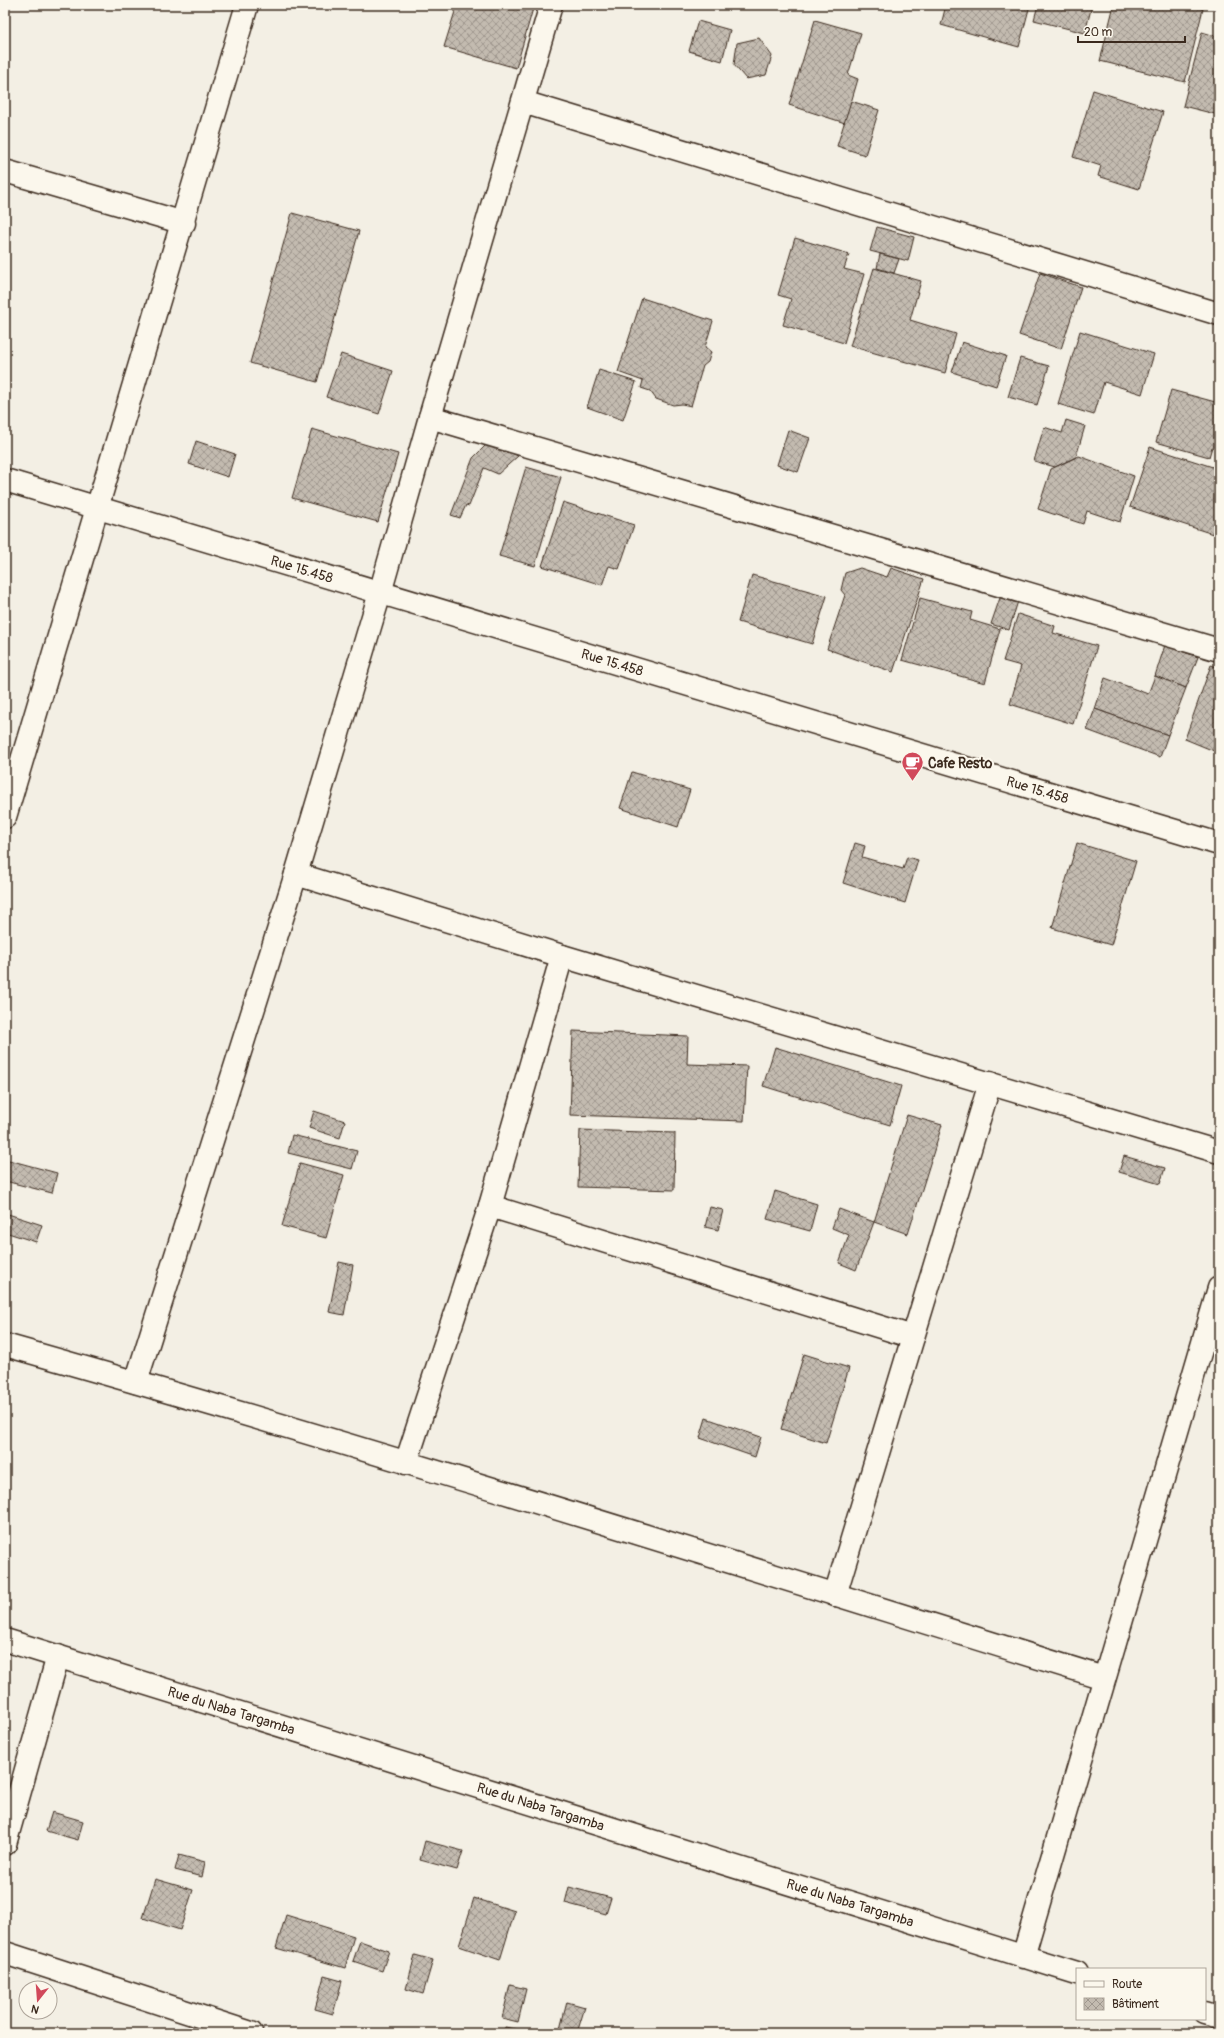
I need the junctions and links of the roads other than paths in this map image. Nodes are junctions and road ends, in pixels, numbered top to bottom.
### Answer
1 (247, 5) edge
2 (551, 5) edge
3 (523, 102) junction
4 (5, 171) edge
5 (184, 223) junction
6 (1219, 314) edge
7 (430, 417) junction
8 (5, 480) edge
9 (97, 508) junction
10 (380, 593) junction
11 (1219, 650) edge
12 (8, 793) edge
13 (5, 817) edge
14 (1219, 844) edge
15 (296, 874) junction
16 (562, 956) junction
17 (990, 1083) junction
18 (1219, 1152) edge
19 (490, 1206) junction
20 (1219, 1288) edge
21 (912, 1337) junction
22 (5, 1345) edge
23 (136, 1382) junction
24 (406, 1463) junction
25 (835, 1595) junction
26 (5, 1640) edge
27 (58, 1656) junction
28 (1104, 1678) junction
29 (5, 1844) edge
30 (5, 1953) edge
31 (1024, 1957) junction
32 (1076, 1973) edge
33 (1206, 2013) edge
34 (1219, 2018) edge
35 (248, 2032) edge

1 - 5 street
2 - 3 street
3 - 6 street
3 - 7 street
4 - 5 street
5 - 9 street
7 - 10 street
7 - 11 street
8 - 9 street, Rue 15.458
9 - 10 street, Rue 15.458
9 - 12 street
10 - 14 street, Rue 15.458
10 - 15 street
12 - 13 street
15 - 16 street
15 - 23 street
16 - 17 street
16 - 19 street
17 - 18 street
17 - 21 street
19 - 21 street
19 - 24 street
20 - 28 street
21 - 25 street
22 - 23 street
23 - 24 street
24 - 25 street
25 - 28 street
26 - 27 street, Rue du Naba Targamba
27 - 29 street
27 - 31 street, Rue du Naba Targamba
28 - 31 street
30 - 35 street
31 - 32 street, Rue du Naba Targamba
33 - 34 street

